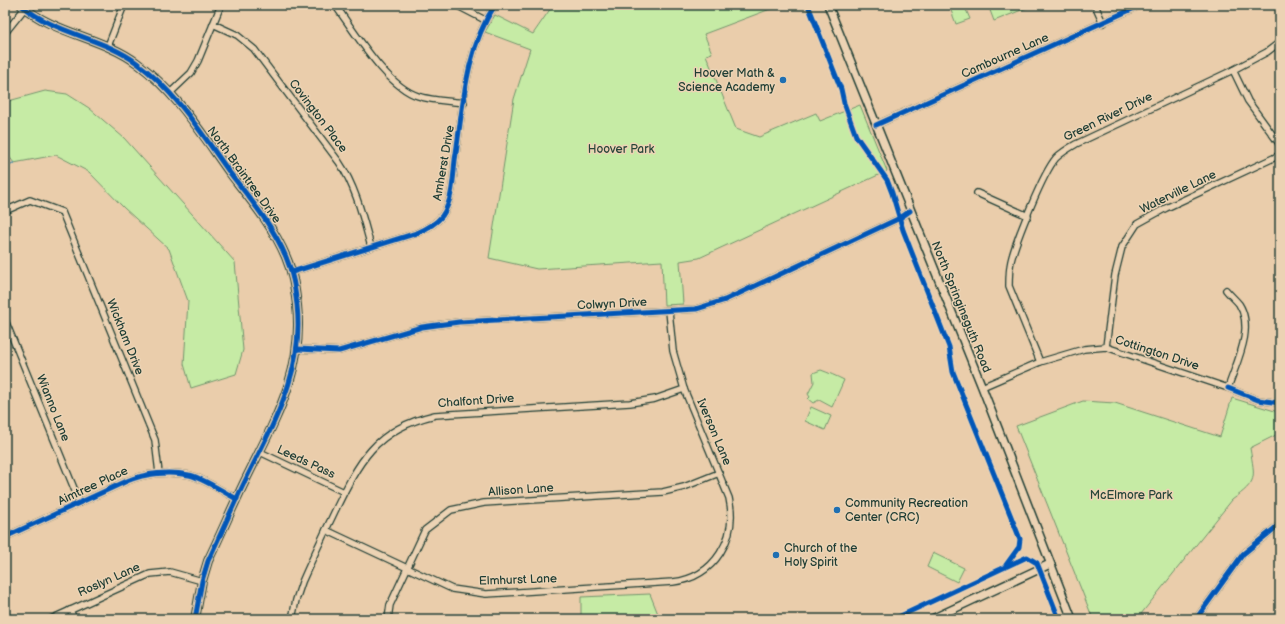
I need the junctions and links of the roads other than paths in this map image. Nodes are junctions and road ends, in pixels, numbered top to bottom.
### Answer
1 (124, 5) edge
2 (220, 5) edge
3 (335, 5) edge
4 (456, 5) edge
5 (495, 5) edge
6 (828, 5) edge
7 (1095, 5) edge
8 (1141, 5) edge
9 (23, 6) edge
10 (485, 20) junction
11 (1103, 23) junction
12 (213, 24) junction
13 (5, 33) edge
14 (1280, 42) edge
15 (108, 46) junction
16 (1233, 70) junction
17 (170, 92) junction
18 (464, 103) junction
19 (876, 125) junction
20 (1280, 145) edge
21 (1280, 155) edge
22 (977, 194) dead end
23 (5, 211) edge
24 (910, 211) junction
25 (1028, 216) junction
26 (371, 247) junction
27 (292, 272) junction
28 (1226, 290) dead end
29 (669, 311) junction
30 (5, 320) edge
31 (1106, 347) junction
32 (298, 349) junction
33 (1040, 362) junction
34 (982, 387) junction
35 (1228, 388) junction
36 (684, 389) junction
37 (1280, 403) edge
38 (260, 452) junction
39 (159, 473) junction
40 (719, 473) junction
41 (344, 492) junction
42 (237, 499) junction
43 (80, 503) junction
44 (1280, 524) edge
45 (326, 530) junction
46 (5, 537) edge
47 (716, 558) joint
48 (1050, 564) junction
49 (406, 569) junction
50 (202, 581) junction
51 (70, 610) junction
52 (51, 619) edge
53 (74, 619) edge
54 (195, 619) edge
55 (292, 619) edge
56 (388, 619) edge
57 (932, 619) edge
58 (1072, 619) edge
59 (1196, 619) edge

1 - 15 street
2 - 12 street
3 - 18 street
4 - 10 street
5 - 10 street, Amherst Drive
6 - 19 street, North Springinsguth Road
7 - 11 street
8 - 11 street, Cambourne Lane
9 - 13 street
9 - 15 street, North Braintree Drive
10 - 18 street, Amherst Drive
11 - 19 street, Cambourne Lane
12 - 17 street
12 - 26 street, Covington Place
14 - 16 street, Green River Drive
15 - 17 street, North Braintree Drive
16 - 20 street
16 - 25 street, Green River Drive
17 - 27 street, North Braintree Drive
18 - 26 street, Amherst Drive
19 - 24 street, North Springinsguth Road
21 - 31 street, Waterville Lane
22 - 25 street
23 - 39 street, Wickham Drive
24 - 29 street, Colwyn Drive
24 - 34 street, North Springinsguth Road
25 - 33 street, Green River Drive
26 - 27 street, Amherst Drive
27 - 32 street, North Braintree Drive
28 - 35 street
29 - 32 street, Colwyn Drive
29 - 36 street, Iverson Lane
30 - 43 street, Wianno Lane
31 - 33 street, Cottington Drive
31 - 35 street, Cottington Drive
32 - 38 street, North Braintree Drive
33 - 34 street, Cottington Drive
34 - 48 street, North Springinsguth Road
35 - 37 street, Cottington Drive
36 - 40 street, Iverson Lane
36 - 41 street, Chalfont Drive
38 - 41 street, Leeds Pass
38 - 42 street, North Braintree Drive
39 - 42 street, Aimtree Place
39 - 43 street, Aimtree Place
40 - 47 street, Iverson Lane
40 - 49 street, Allison Lane
41 - 45 street, Chalfont Drive
42 - 50 street, North Braintree Drive
43 - 46 street, Aimtree Place
44 - 59 street
45 - 49 street, Elmhurst Lane
45 - 55 street, Chalfont Drive
47 - 49 street, Elmhurst Lane
48 - 57 street
48 - 58 street, North Springinsguth Road
49 - 56 street, Allison Lane
50 - 51 street, Roslyn Lane
50 - 54 street, North Braintree Drive
51 - 52 street, Roslyn Lane
51 - 53 street

